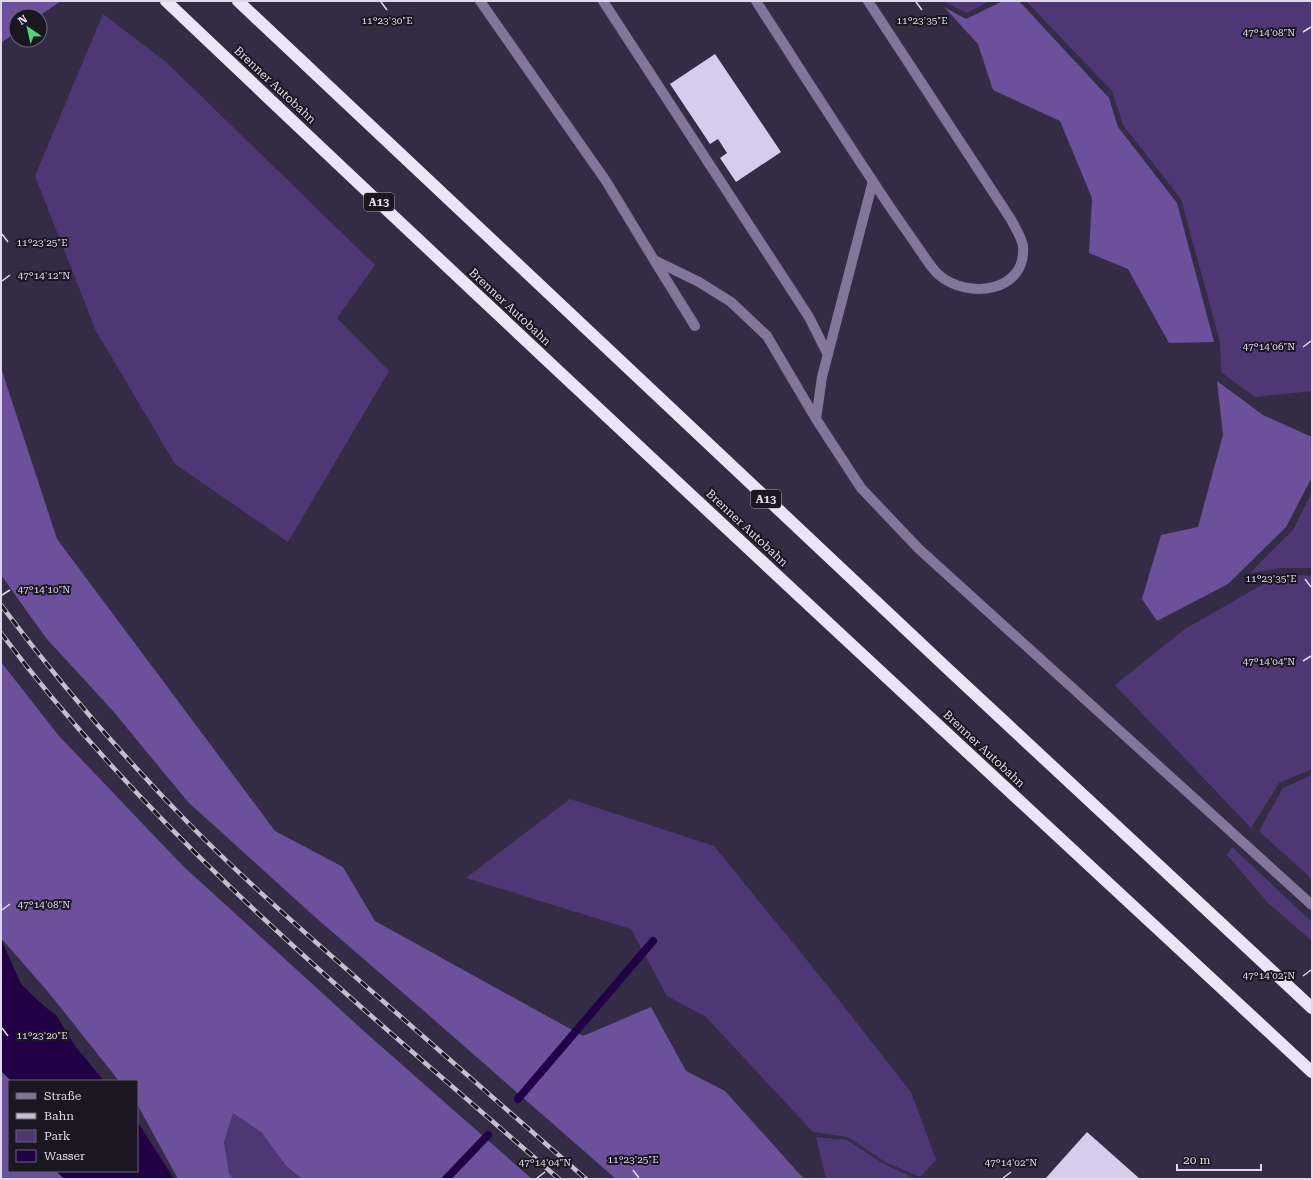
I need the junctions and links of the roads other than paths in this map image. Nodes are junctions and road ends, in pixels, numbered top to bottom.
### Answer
1 (166, 1) edge
2 (238, 1) edge
3 (480, 1) edge
4 (603, 1) edge
5 (756, 1) edge
6 (868, 1) edge
7 (873, 181) junction
8 (654, 260) junction
9 (695, 326) dead end
10 (828, 355) junction
11 (816, 419) junction
12 (1312, 905) edge
13 (1312, 1008) edge
14 (1312, 1072) edge

1 - 14 highway, Brenner Autobahn / A13
2 - 13 highway, A13
3 - 8 lane
4 - 10 lane
5 - 7 lane
6 - 7 lane
7 - 10 lane
8 - 9 lane
8 - 11 lane
10 - 11 lane
11 - 12 lane

